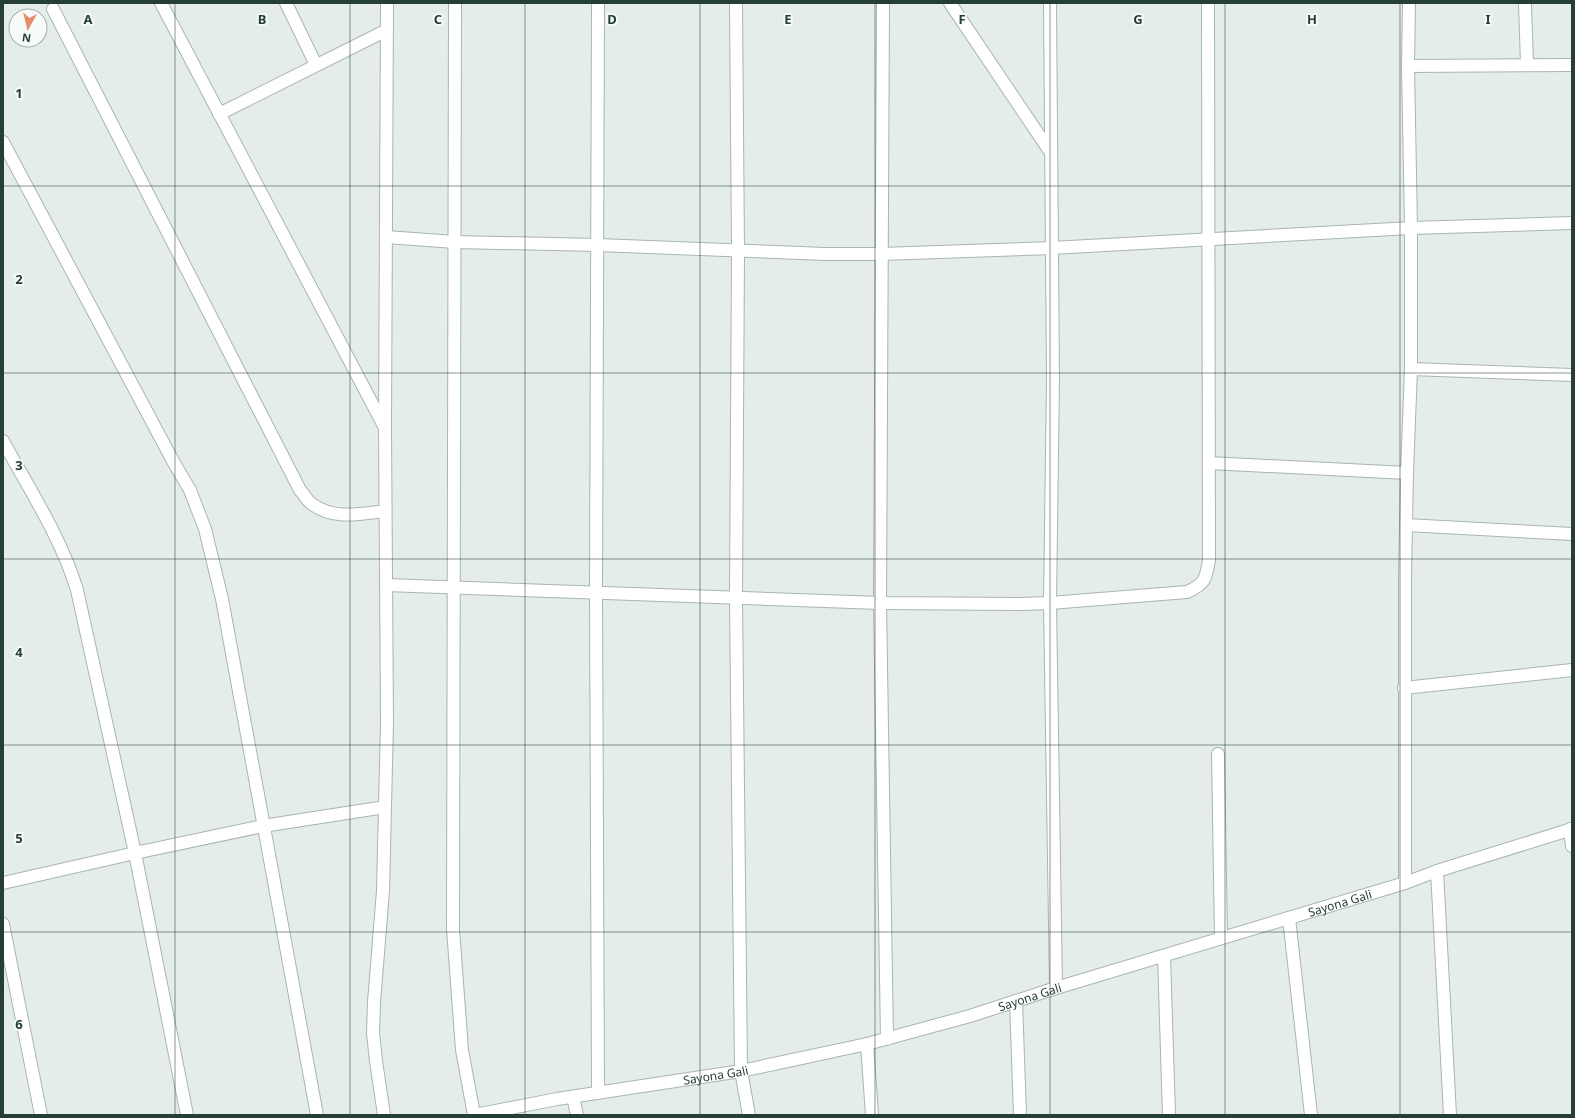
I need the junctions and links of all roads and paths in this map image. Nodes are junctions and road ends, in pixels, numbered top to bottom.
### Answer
1 (161, 3) edge
2 (286, 3) edge
3 (387, 3) edge
4 (455, 3) edge
5 (598, 3) edge
6 (736, 3) edge
7 (883, 3) edge
8 (950, 3) edge
9 (1050, 3) edge
10 (1208, 3) edge
11 (1409, 3) edge
12 (1525, 3) edge
13 (53, 10) dead end
14 (387, 30) junction
15 (1527, 64) junction
16 (316, 65) junction
17 (1572, 65) edge
18 (1408, 66) junction
19 (219, 114) junction
20 (3, 142) edge
21 (1051, 153) junction
22 (1572, 223) edge
23 (1411, 228) junction
24 (386, 237) junction
25 (1209, 239) junction
26 (455, 242) junction
27 (598, 245) junction
28 (1052, 248) junction
29 (738, 252) junction
30 (881, 254) junction
31 (1411, 369) junction
32 (1572, 375) edge
33 (385, 427) junction
34 (3, 442) edge
35 (1208, 463) junction
36 (1407, 473) junction
37 (385, 511) junction
38 (1406, 525) junction
39 (1572, 534) edge
40 (386, 585) junction
41 (454, 588) junction
42 (596, 593) junction
43 (736, 598) junction
44 (880, 603) junction
45 (1050, 603) junction
46 (1572, 670) edge
47 (1404, 688) junction
48 (1218, 754) dead end
49 (385, 807) junction
50 (263, 826) junction
51 (1571, 829) edge
52 (1572, 846) edge
53 (135, 853) junction
54 (1437, 871) junction
55 (3, 883) edge
56 (1405, 883) junction
57 (1289, 918) junction
58 (3, 924) edge
59 (1221, 938) junction
60 (1164, 956) junction
61 (1056, 988) junction
62 (1016, 1001) junction
63 (887, 1039) junction
64 (867, 1044) junction
65 (741, 1071) junction
66 (598, 1093) junction
67 (573, 1097) junction
68 (41, 1115) edge
69 (187, 1115) edge
70 (316, 1115) edge
71 (384, 1115) edge
72 (475, 1115) edge
73 (577, 1115) edge
74 (749, 1115) edge
75 (872, 1115) edge
76 (1020, 1115) edge
77 (1169, 1115) edge
78 (1311, 1115) edge
79 (1450, 1115) edge

1 - 19 street
2 - 16 street
3 - 14 street
4 - 26 street
5 - 27 street
6 - 29 street
7 - 30 street
8 - 21 street
9 - 21 street
10 - 25 street
11 - 18 street
12 - 15 street
13 - 37 street
14 - 16 street
14 - 24 street
15 - 17 street
15 - 18 street
16 - 19 street
18 - 23 street
19 - 33 street
20 - 50 street
21 - 28 street
22 - 23 street
23 - 25 street
23 - 31 street
24 - 26 street
24 - 33 street
25 - 28 street
25 - 35 street
26 - 27 street
26 - 41 street
27 - 29 street
27 - 42 street
28 - 30 street
28 - 45 street
29 - 30 street
29 - 43 street
30 - 44 street
31 - 32 street
31 - 36 street
33 - 37 street
34 - 53 street
35 - 36 street
35 - 45 street
36 - 38 street
37 - 40 street
38 - 39 street
38 - 47 street
40 - 41 street
40 - 49 street
41 - 42 street
41 - 72 street
42 - 43 street
42 - 66 street
43 - 44 street
43 - 65 street
44 - 45 street
44 - 63 street
45 - 61 street
46 - 47 street
47 - 56 street
48 - 59 street
49 - 50 street
49 - 71 street
50 - 53 street
50 - 70 street
51 - 52 street
51 - 54 street, Sayona Gali
53 - 55 street
53 - 69 street
54 - 56 street, Sayona Gali
54 - 79 street
56 - 57 street, Sayona Gali
57 - 59 street, Sayona Gali
57 - 78 street
58 - 68 street
59 - 60 street, Sayona Gali
60 - 61 street, Sayona Gali
60 - 77 street
61 - 62 street, Sayona Gali
62 - 63 street, Sayona Gali
62 - 76 street
63 - 64 street, Sayona Gali
64 - 65 street, Sayona Gali
64 - 75 street
65 - 66 street, Sayona Gali
65 - 74 street
66 - 67 street, Sayona Gali
67 - 72 street, Sayona Gali
67 - 73 street

